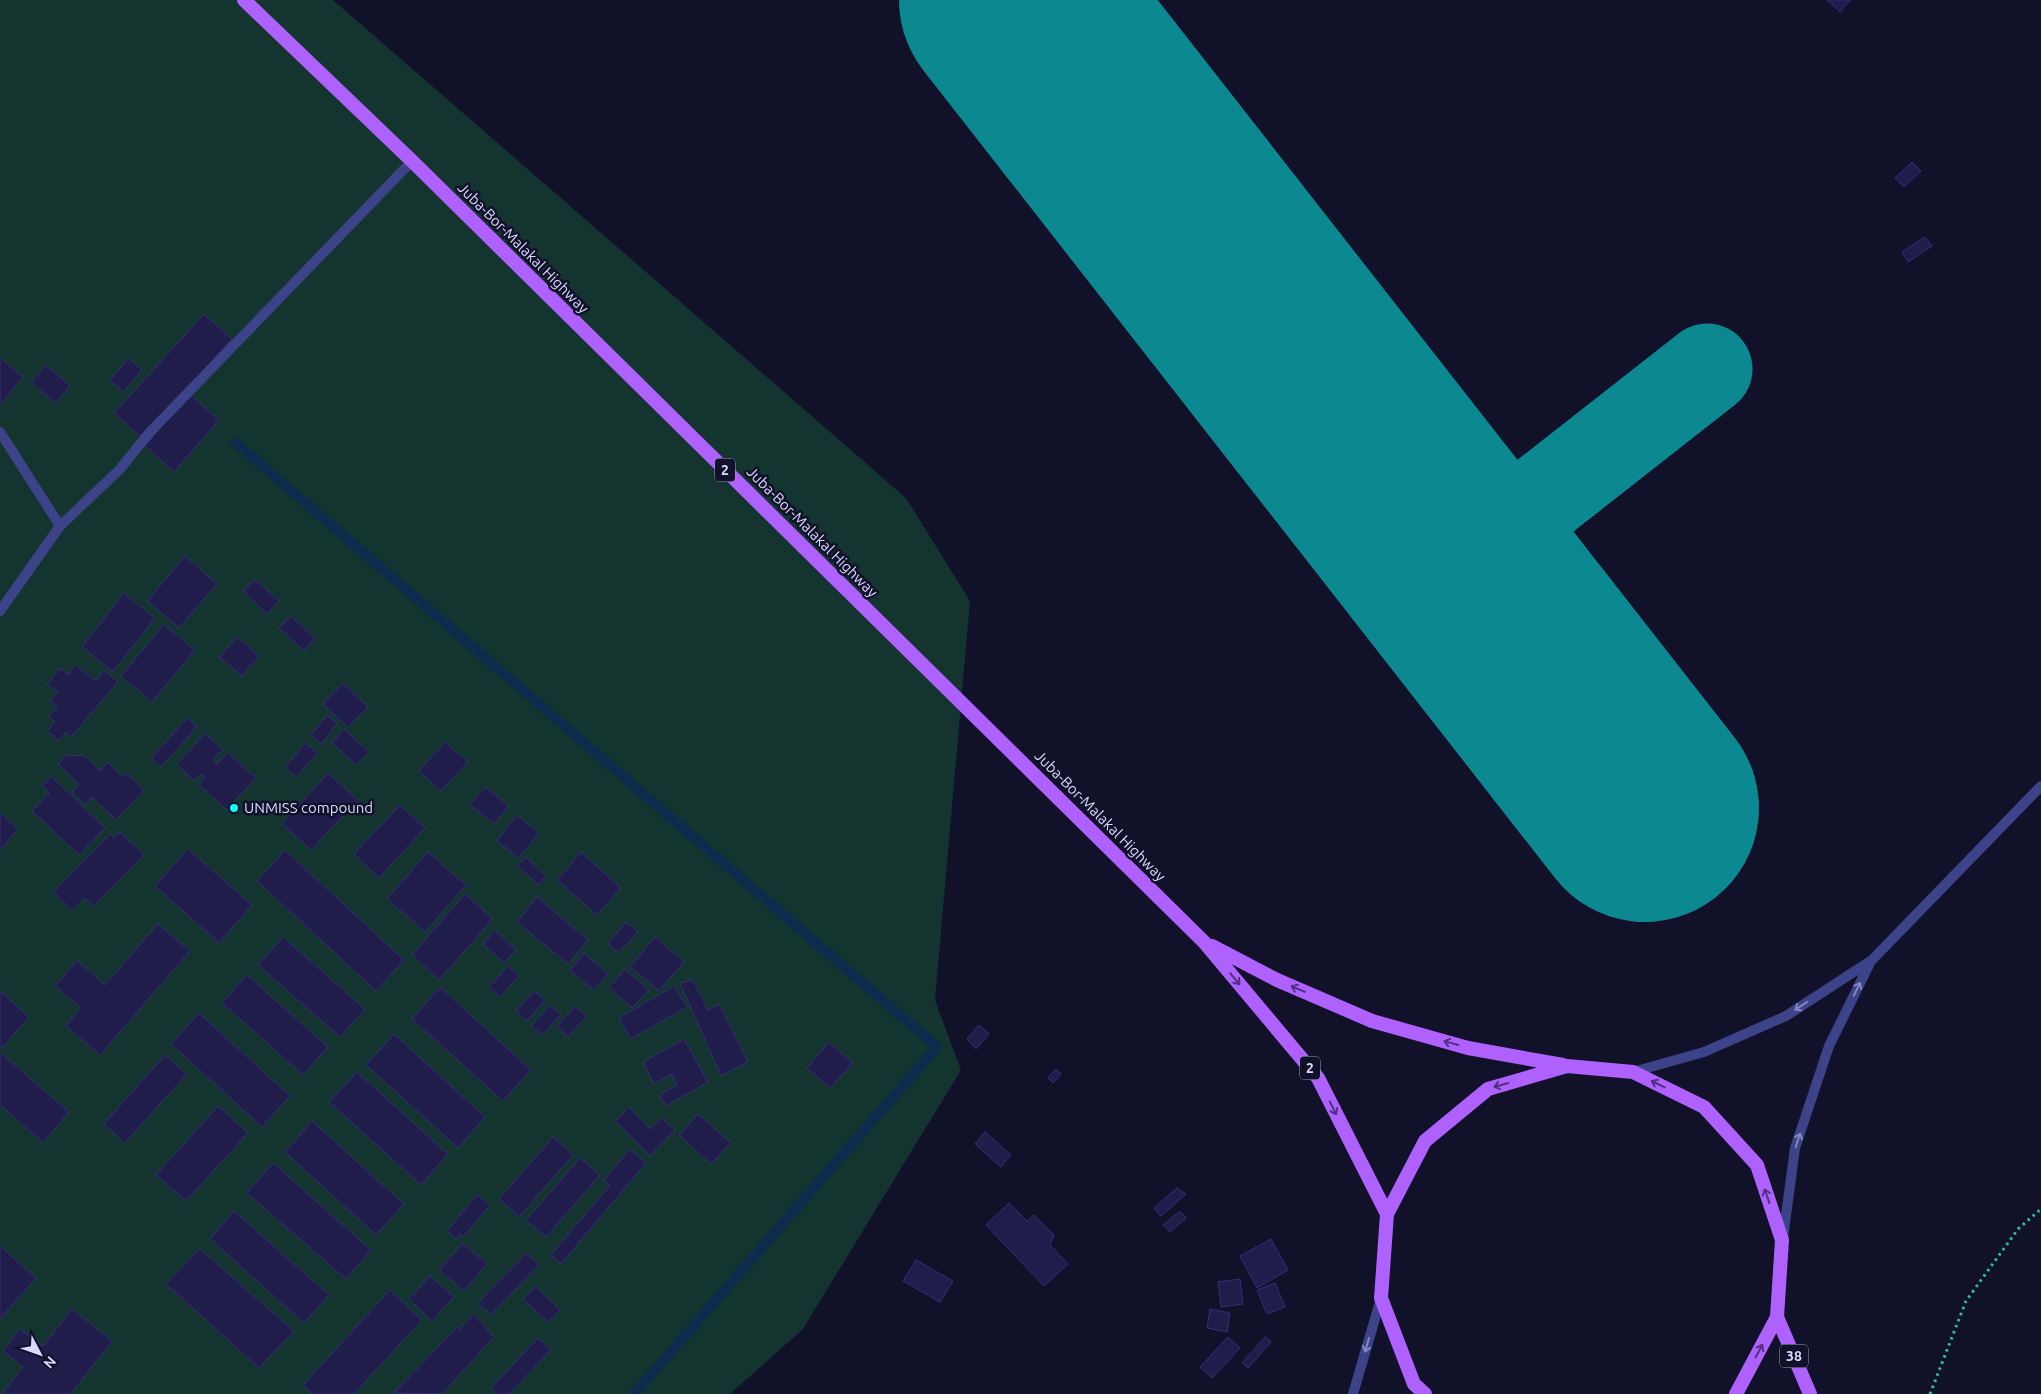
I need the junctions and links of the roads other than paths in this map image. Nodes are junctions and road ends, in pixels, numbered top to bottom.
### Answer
1 (244, 0) edge
2 (412, 161) junction
3 (0, 432) edge
4 (60, 526) junction
5 (0, 611) edge
6 (2041, 786) edge
7 (1204, 942) junction
8 (1872, 960) junction
9 (1567, 1066) junction
10 (1633, 1072) junction
11 (1386, 1214) junction
12 (1782, 1240) junction
13 (1381, 1298) junction
14 (1777, 1317) junction
15 (1353, 1394) edge
16 (1425, 1394) edge
17 (1736, 1394) edge
18 (1810, 1394) edge

1 - 2 main road, Juba-Bor-Malakal Highway / 2
2 - 4 street
2 - 7 main road, Juba-Bor-Malakal Highway / 2
3 - 4 street
4 - 5 street
6 - 8 street
9 -> 7 main road, Juba-Bor-Malakal Highway
7 -> 11 main road, Juba-Bor-Malakal Highway / 2
8 -> 10 street
12 -> 8 street
9 - 10 main road, Juba-Bor-Malakal Highway
9 -> 11 main road
12 -> 10 main road
11 - 13 main road
12 - 14 main road
13 -> 15 street
13 - 16 main road
17 -> 14 main road
14 - 18 main road, 38

